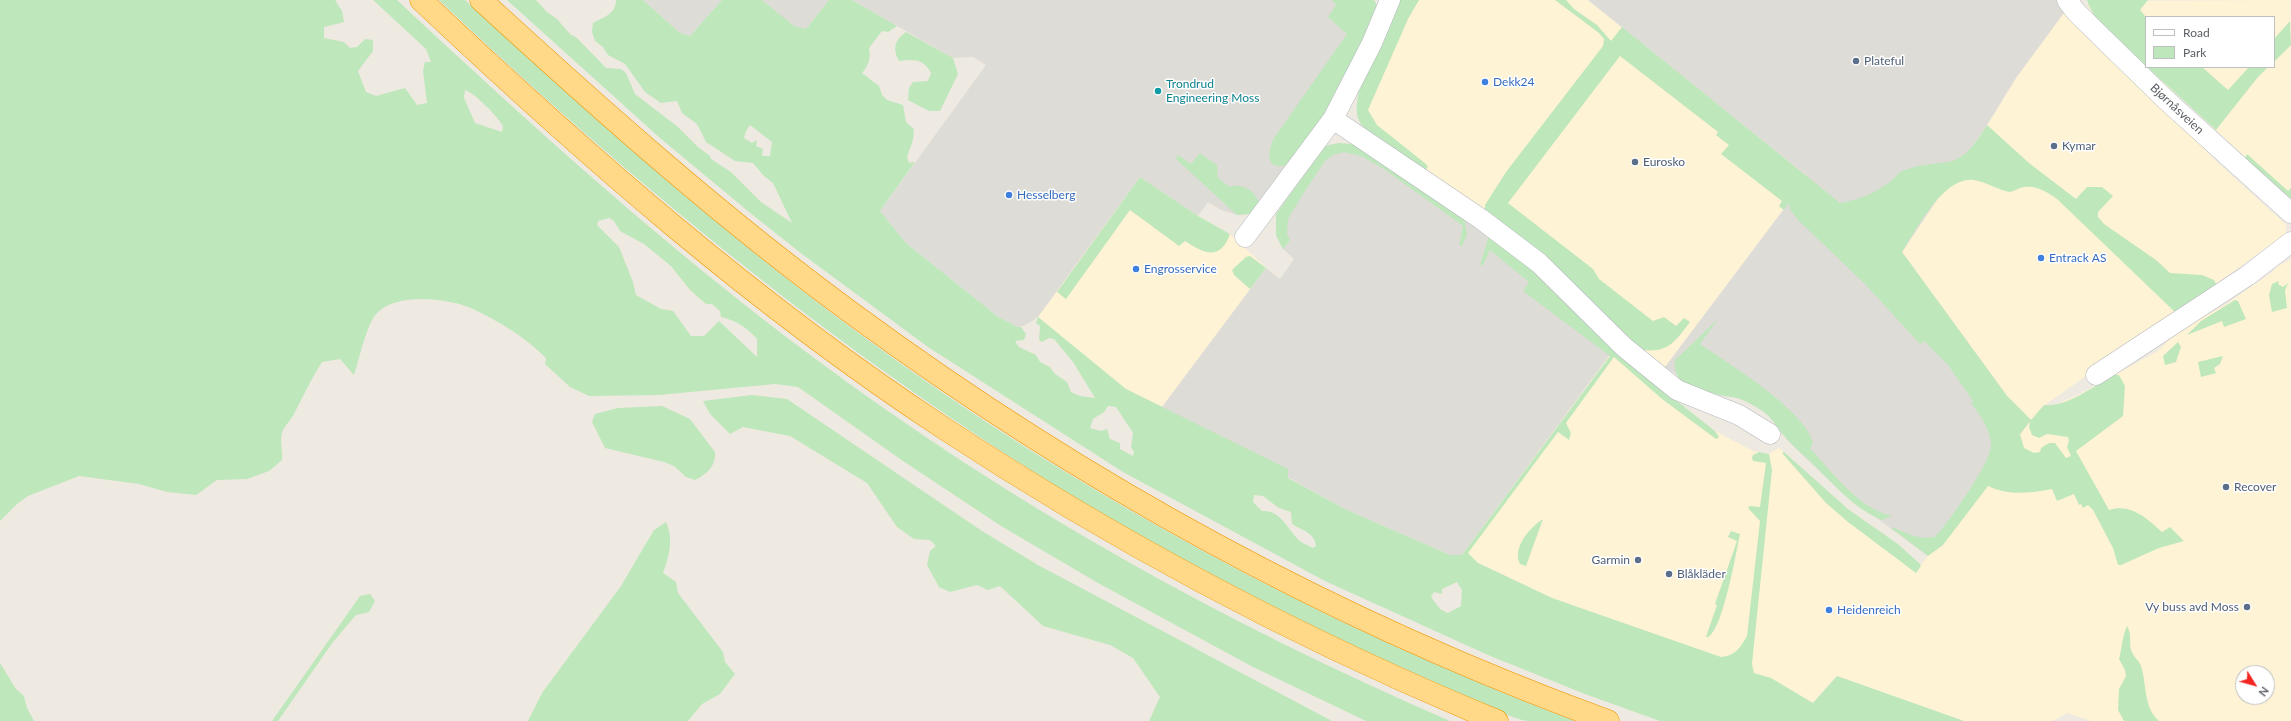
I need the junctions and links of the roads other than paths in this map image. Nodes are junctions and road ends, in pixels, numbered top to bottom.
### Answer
1 (421, 0) edge
2 (481, 0) edge
3 (1390, 0) edge
4 (2068, 0) edge
5 (1333, 119) junction
6 (2291, 213) edge
7 (1245, 237) dead end
8 (2291, 242) edge
9 (2096, 375) dead end
10 (1770, 434) dead end
11 (1497, 721) edge
12 (1608, 721) edge

1 - 11 highway
2 - 12 highway
3 - 5 street
4 - 6 street, Bjørnåsveien
5 - 7 street
5 - 10 street
8 - 9 street

